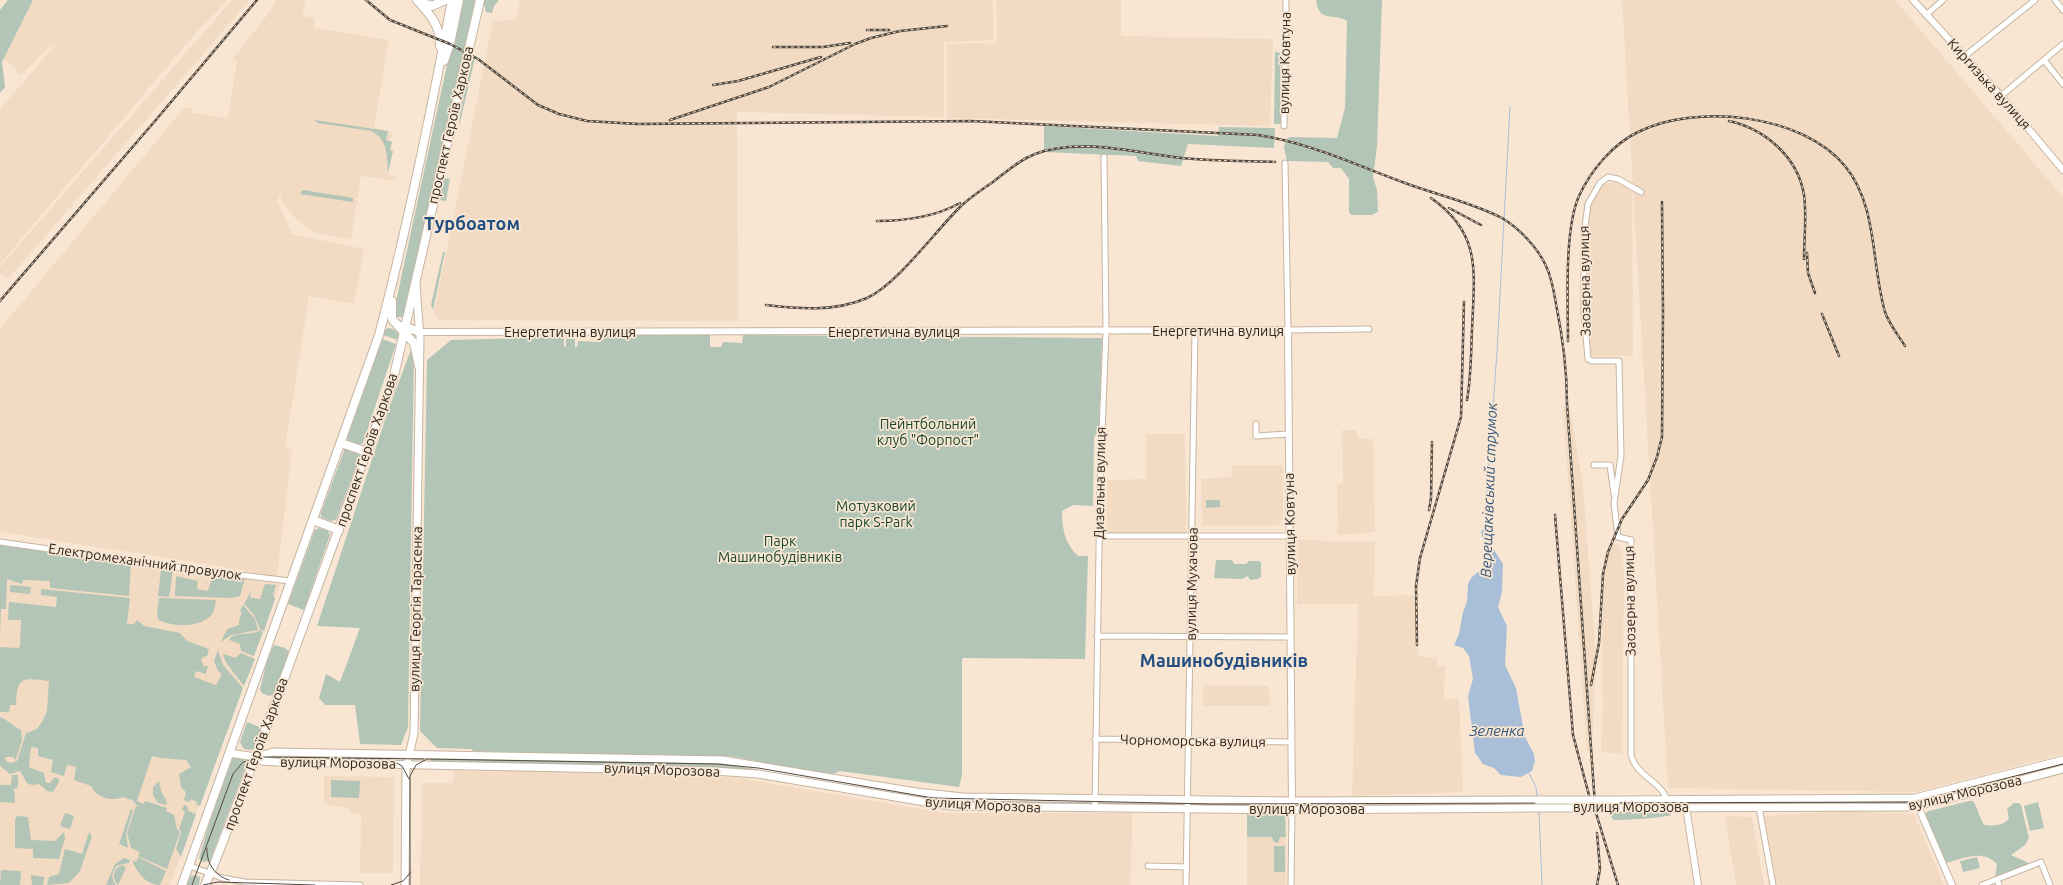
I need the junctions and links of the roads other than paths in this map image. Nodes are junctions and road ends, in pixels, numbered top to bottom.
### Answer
1 (417, 0) edge
2 (445, 0) edge
3 (452, 0) edge
4 (459, 0) edge
5 (480, 0) edge
6 (1286, 0) edge
7 (1913, 0) edge
8 (1943, 0) edge
9 (2036, 0) edge
10 (2055, 0) edge
11 (2063, 10) edge
12 (1926, 15) junction
13 (2063, 44) edge
14 (1965, 56) junction
15 (2044, 60) junction
16 (438, 74) junction
17 (2063, 84) edge
18 (2001, 96) junction
19 (1284, 126) dead end
20 (1104, 157) dead end
21 (1285, 163) dead end
22 (2063, 170) edge
23 (1641, 192) dead end
24 (416, 282) junction
25 (393, 285) junction
26 (391, 314) junction
27 (409, 314) junction
28 (1369, 329) dead end
29 (405, 330) junction
30 (1195, 330) junction
31 (1288, 330) junction
32 (1106, 331) junction
33 (420, 332) junction
34 (419, 366) junction
35 (1256, 424) dead end
36 (1288, 434) junction
37 (341, 443) junction
38 (367, 452) junction
39 (1594, 465) dead end
40 (1615, 496) junction
41 (313, 520) junction
42 (339, 530) junction
43 (1099, 536) junction
44 (1192, 536) junction
45 (1290, 536) junction
46 (0, 542) edge
47 (290, 581) junction
48 (1191, 635) junction
49 (1097, 636) junction
50 (1290, 637) junction
51 (414, 733) junction
52 (1095, 740) junction
53 (1190, 740) junction
54 (1291, 742) junction
55 (229, 753) junction
56 (409, 755) junction
57 (426, 755) junction
58 (259, 759) junction
59 (2063, 760) edge
60 (406, 764) junction
61 (2063, 769) edge
62 (1095, 798) junction
63 (1668, 798) junction
64 (1796, 798) junction
65 (1902, 798) junction
66 (1189, 800) junction
67 (1292, 801) junction
68 (1537, 804) junction
69 (1918, 806) junction
70 (1668, 807) junction
71 (1686, 807) junction
72 (1759, 807) junction
73 (1796, 807) junction
74 (1902, 807) junction
75 (1095, 808) junction
76 (1188, 809) junction
77 (1292, 810) junction
78 (190, 866) junction
79 (1148, 866) dead end
80 (1187, 867) junction
81 (210, 873) junction
82 (1997, 879) junction
83 (182, 885) edge
84 (204, 885) edge
85 (360, 885) edge
86 (405, 885) edge
87 (1186, 885) edge
88 (1291, 885) edge
89 (1698, 885) edge
90 (1773, 885) edge
91 (1952, 885) edge
92 (1982, 885) edge
93 (1999, 885) edge
94 (2050, 885) edge

1 - 2 main road
1 - 16 main road
3 - 16 main road, проспект Героїв Харкова
4 - 16 main road
5 - 24 main road, проспект Героїв Харкова
6 - 19 street, вулиця Ковтуна
7 - 12 street, Киргизька вулиця
8 - 12 street
9 - 14 street
10 - 11 street
12 - 14 street, Киргизька вулиця
13 - 15 street
14 - 18 street, Киргизька вулиця
15 - 17 street
15 - 18 street
16 - 25 main road, проспект Героїв Харкова
18 - 22 street, Киргизька вулиця
20 - 32 street, Дизельна вулиця
21 - 31 street, вулиця Ковтуна
23 - 40 street, Заозерна вулиця
24 - 27 main road, проспект Героїв Харкова
24 - 33 main road, вулиця Георгія Тарасенка
25 - 26 main road
25 - 37 main road, проспект Героїв Харкова
26 - 27 main road
26 - 29 main road
27 - 29 main road, проспект Героїв Харкова
28 - 31 street, Енергетична вулиця
29 - 33 main road
29 - 34 main road
29 - 38 main road, проспект Героїв Харкова
30 - 31 street, Енергетична вулиця
30 - 32 street, Енергетична вулиця
30 - 44 street, вулиця Мухачова
31 - 36 street, вулиця Ковтуна
32 - 33 street, Енергетична вулиця
32 - 43 street, Дизельна вулиця
33 - 34 main road, вулиця Георгія Тарасенка
34 - 51 main road, вулиця Георгія Тарасенка
35 - 36 street
36 - 45 street, вулиця Ковтуна
37 - 38 main road
37 - 41 main road, проспект Героїв Харкова
38 - 42 main road, проспект Героїв Харкова
39 - 40 street
40 - 63 street, Заозерна вулиця
41 - 42 main road
41 - 47 main road, проспект Героїв Харкова
42 - 58 main road, проспект Героїв Харкова
43 - 44 street
43 - 49 street, Дизельна вулиця
44 - 45 street
44 - 48 street, вулиця Мухачова
45 - 50 street, вулиця Ковтуна
46 - 47 street, Електромеханічний провулок
47 - 55 main road, проспект Героїв Харкова
48 - 49 street
48 - 50 street
48 - 53 street, вулиця Мухачова
49 - 52 street, Дизельна вулиця
50 - 54 street, вулиця Ковтуна
51 - 56 main road, вулиця Георгія Тарасенка
51 - 57 main road
52 - 53 street, Чорноморська вулиця
52 - 62 street, Дизельна вулиця
53 - 54 street, Чорноморська вулиця
53 - 66 street, вулиця Мухачова
54 - 67 street, вулиця Ковтуна
55 - 58 main road
55 - 78 main road, проспект Героїв Харкова
56 - 57 main road, вулиця Морозова
56 - 58 main road, вулиця Морозова
56 - 60 main road, вулиця Георгія Тарасенка
57 - 62 main road, вулиця Морозова
58 - 60 main road, вулиця Морозова
58 - 81 main road, проспект Героїв Харкова
59 - 65 main road, вулиця Морозова
60 - 75 main road, вулиця Морозова
60 - 86 main road, вулиця Георгія Тарасенка
61 - 69 main road, вулиця Морозова
62 - 66 main road, вулиця Морозова
62 - 75 street, Дизельна вулиця
63 - 64 main road, вулиця Морозова
63 - 68 main road, вулиця Морозова, bridge
63 - 70 street
64 - 65 main road, вулиця Морозова
64 - 73 main road
65 - 74 main road
66 - 67 main road, вулиця Морозова
66 - 76 street, вулиця Мухачова
67 - 68 main road, вулиця Морозова
67 - 77 street, вулиця Ковтуна
68 - 70 main road, вулиця Морозова, bridge
68 - 77 main road, вулиця Морозова
69 - 74 main road, вулиця Морозова
69 - 91 street
70 - 71 main road, вулиця Морозова
71 - 72 main road, вулиця Морозова
71 - 89 street
72 - 73 main road, вулиця Морозова
72 - 90 street
73 - 74 main road, вулиця Морозова
75 - 76 main road, вулиця Морозова
76 - 77 main road, вулиця Морозова
76 - 80 street, вулиця Мухачова
77 - 88 street, вулиця Ковтуна
78 - 81 street
78 - 83 main road, проспект Героїв Харкова
79 - 80 street
80 - 87 street, вулиця Мухачова
81 - 84 main road, проспект Героїв Харкова
81 - 85 street
82 - 92 street
82 - 93 street
82 - 94 street

